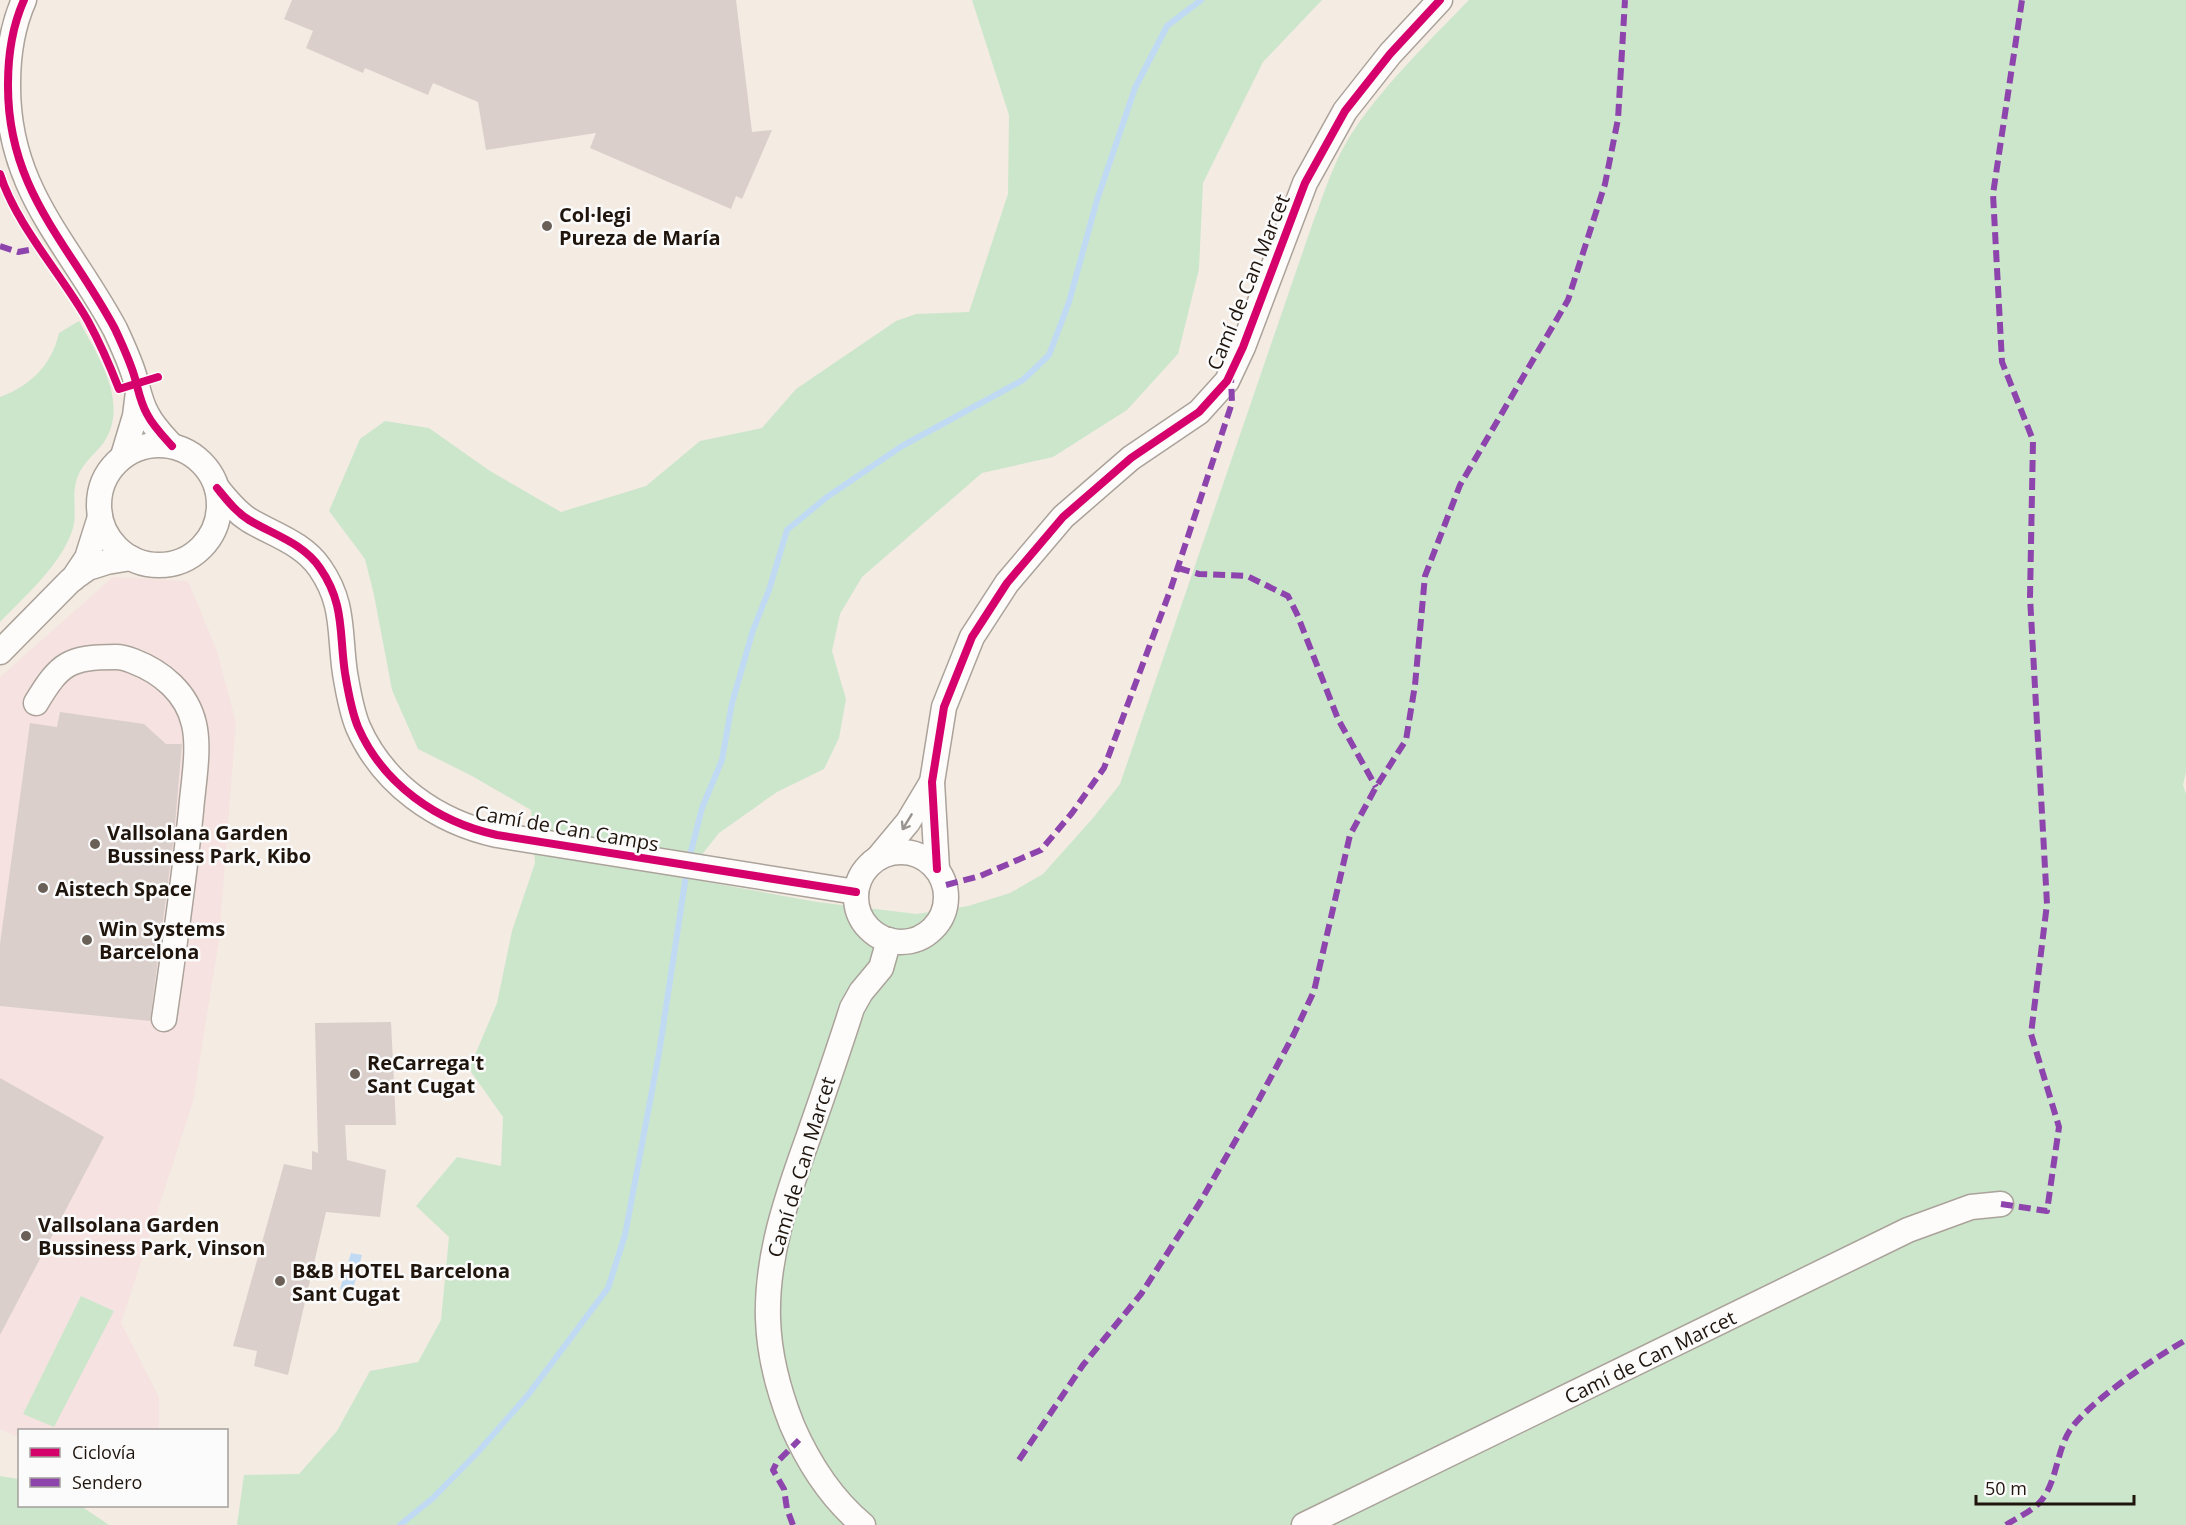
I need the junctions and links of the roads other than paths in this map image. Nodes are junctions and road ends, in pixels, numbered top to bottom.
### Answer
1 (24, 0) edge
2 (1440, 0) edge
3 (138, 392) junction
4 (172, 446) junction
5 (123, 456) junction
6 (217, 488) junction
7 (100, 517) junction
8 (267, 530) junction
9 (207, 541) junction
10 (131, 558) junction
11 (71, 580) junction
12 (0, 652) edge
13 (36, 703) dead end
14 (932, 782) junction
15 (878, 858) junction
16 (937, 869) junction
17 (856, 892) junction
18 (889, 940) junction
19 (164, 1019) dead end
20 (2001, 1204) dead end
21 (863, 1525) edge
22 (1304, 1525) edge

1 - 3 street
2 - 14 street, Camí de Can Marcet
3 - 4 street
3 - 5 street
4 - 5 street
4 - 6 street
5 - 7 street
6 - 8 street, Camí de Can Camps
6 - 9 street
7 - 10 street
7 - 11 street
8 - 9 street, Camí de Can Camps
8 - 17 street, Camí de Can Camps
9 - 10 street
10 - 11 street
11 - 12 street
13 - 19 street
14 -> 15 street, Camí de Can Marcet
14 - 16 street, Camí de Can Marcet
15 - 16 street
15 - 17 street
16 - 18 street
17 - 18 street
18 - 21 street, Camí de Can Marcet
20 - 22 street, Camí de Can Marcet

